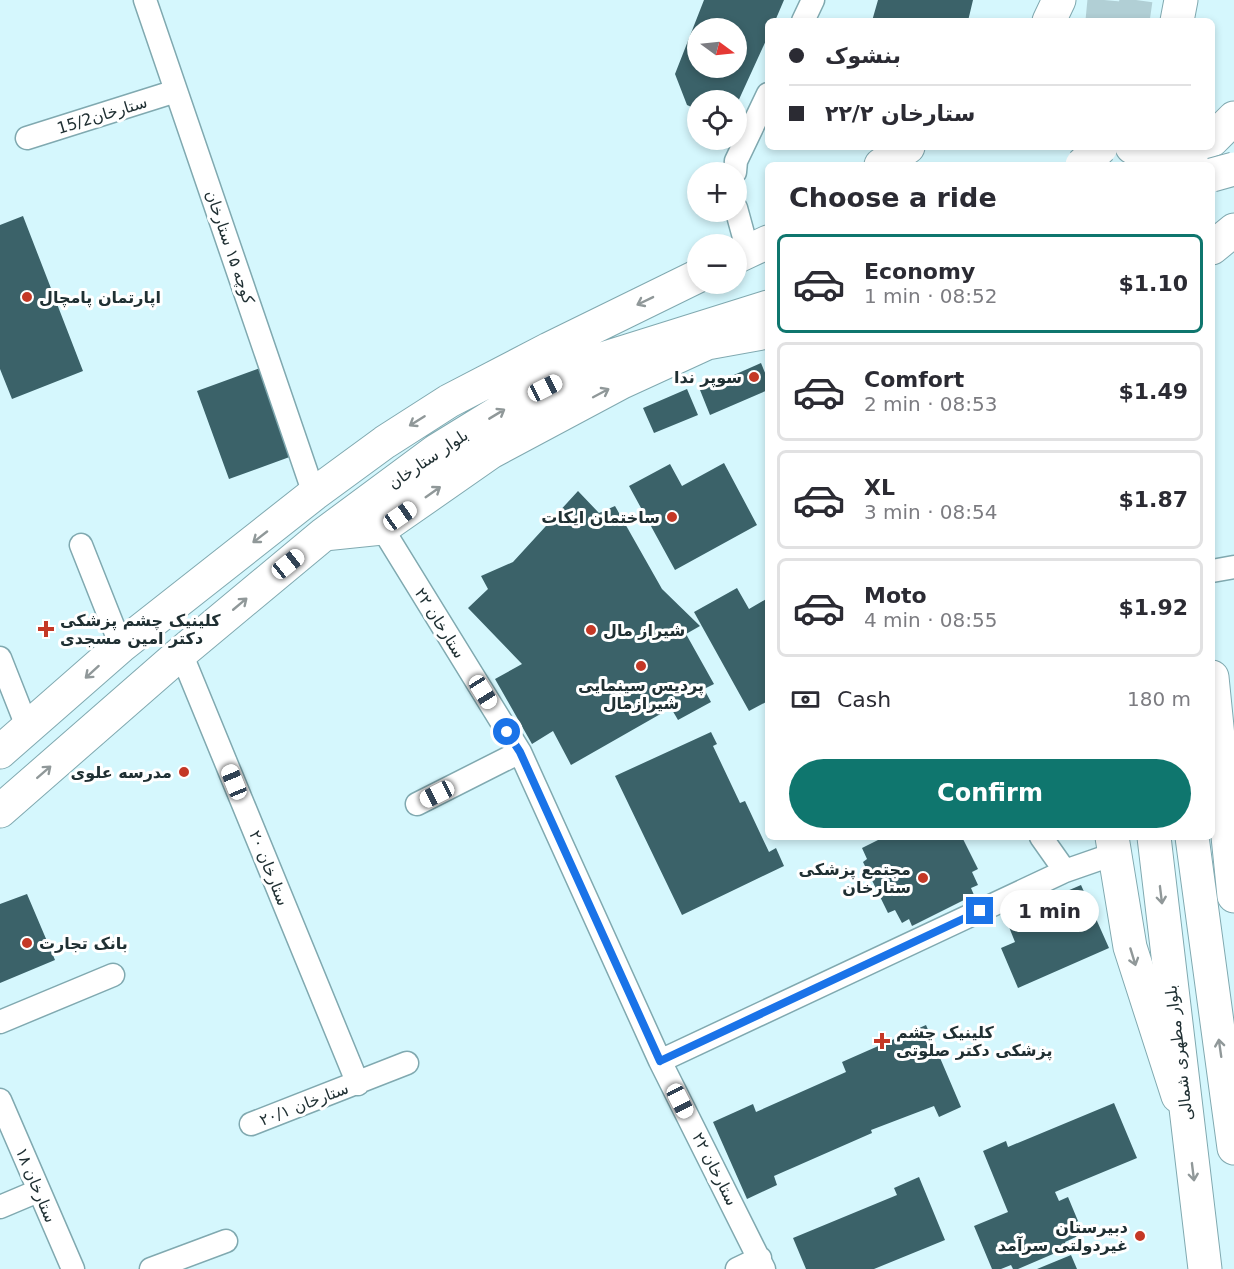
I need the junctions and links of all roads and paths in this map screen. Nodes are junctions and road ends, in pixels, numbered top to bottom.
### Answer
1 (145, 0) edge
2 (813, 0) edge
3 (1060, 0) edge
4 (1181, 0) edge
5 (804, 18) edge
6 (1051, 18) edge
7 (1061, 18) edge
8 (1178, 18) edge
9 (176, 91) junction
10 (765, 100) edge
11 (1234, 118) edge
12 (1215, 137) edge
13 (27, 138) dead end
14 (904, 150) edge
15 (1098, 150) edge
16 (1194, 150) edge
17 (1147, 151) edge
18 (736, 162) edge
19 (886, 162) edge
20 (1085, 162) edge
21 (1193, 162) edge
22 (1215, 167) edge
23 (1234, 170) edge
24 (1215, 174) edge
25 (741, 222) edge
26 (1234, 230) edge
27 (1215, 246) edge
28 (751, 250) edge
29 (687, 281) edge
30 (765, 308) edge
31 (765, 333) edge
32 (314, 494) junction
33 (382, 528) junction
34 (324, 534) junction
35 (81, 545) dead end
36 (1234, 567) edge
37 (1215, 570) edge
38 (121, 646) junction
39 (181, 653) junction
40 (0, 658) edge
41 (1215, 706) edge
42 (28, 729) junction
43 (0, 752) edge
44 (520, 752) junction
45 (417, 804) dead end
46 (0, 811) edge
47 (1043, 840) edge
48 (1154, 840) edge
49 (1192, 840) edge
50 (1113, 845) edge
51 (1065, 870) junction
52 (1234, 896) edge
53 (113, 975) dead end
54 (0, 1022) edge
55 (660, 1061) junction
56 (407, 1063) dead end
57 (1234, 1076) edge
58 (358, 1084) junction
59 (0, 1100) edge
60 (1187, 1123) junction
61 (251, 1124) dead end
62 (1232, 1133) edge
63 (38, 1191) junction
64 (0, 1207) edge
65 (226, 1241) dead end
66 (762, 1264) edge
67 (73, 1269) edge
68 (151, 1269) edge
69 (737, 1269) edge
70 (1205, 1269) edge

1 - 9 street, کوچه ۱۵ ستارخان
2 - 5 street
3 - 6 main road
3 - 7 main road
4 - 8 main road
9 - 13 street, ستارخان15/2
9 - 32 street, کوچه ۱۵ ستارخان
10 - 18 street
11 - 12 main road
14 - 19 main road
15 - 20 main road, bridge
16 - 17 main road
17 - 21 main road
22 - 23 main road
23 - 24 main road, bridge
25 - 28 street
26 - 27 main road
29 -> 32 main road
34 -> 30 main road, بلوار ستارخان
33 -> 31 main road
32 -> 38 main road
33 - 34 main road
33 - 44 street, ۲۲ ستارخان
39 -> 34 main road, بلوار ستارخان
35 - 38 street
36 - 37 street
38 -> 42 main road
46 -> 39 main road, بلوار ستارخان
39 - 58 street, ۲۰ ستارخان
40 - 42 street
41 - 52 main road
42 - 43 main road
44 - 45 street
44 - 55 street, ۲۲ ستارخان
47 - 51 street
48 -> 60 main road, بلوار مطهرى شمالى
62 -> 49 main road
50 - 51 street
50 -> 60 main road
51 - 55 street
53 - 54 street
55 - 66 street, ۲۲ ستارخان
56 - 58 street, ۲۰/۱ ستارخان
57 - 62 main road
58 - 61 street, ۲۰/۱ ستارخان
59 - 63 street, ۱۸ ستارخان
60 -> 70 main road, بلوار مطهرى شمالى
63 - 64 street
63 - 67 street, ۱۸ ستارخان
65 - 68 street
66 - 69 street

